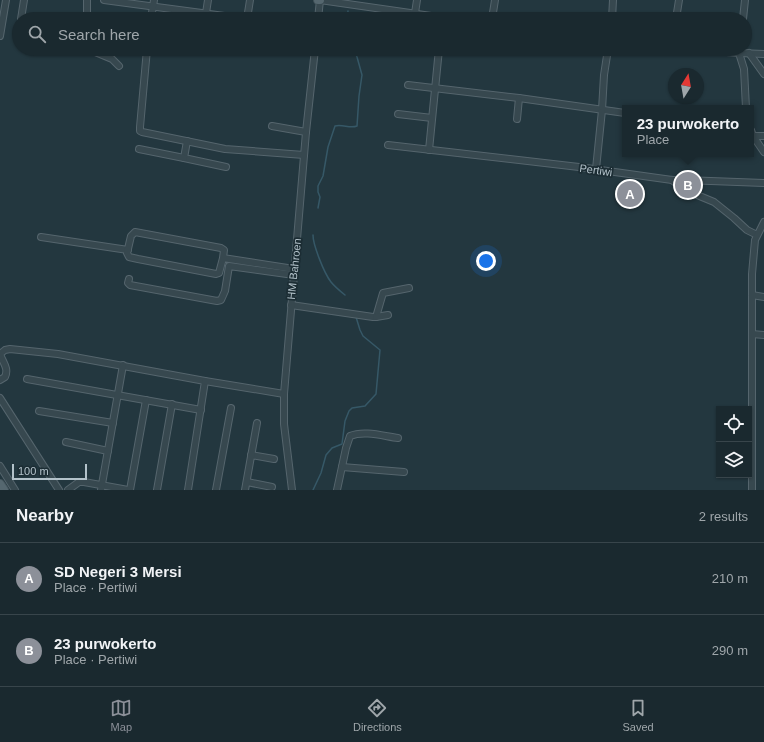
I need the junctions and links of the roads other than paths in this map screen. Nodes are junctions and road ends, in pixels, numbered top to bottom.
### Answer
1 (6, 0) edge
2 (24, 0) edge
3 (87, 0) edge
4 (104, 0) edge
5 (208, 0) edge
6 (250, 0) edge
7 (319, 0) edge
8 (417, 0) edge
9 (495, 0) edge
10 (613, 0) edge
11 (678, 0) edge
12 (745, 0) edge
13 (154, 3) edge
14 (22, 12) edge
15 (87, 12) edge
16 (201, 12) edge
17 (206, 12) edge
18 (248, 12) edge
19 (318, 12) edge
20 (408, 12) edge
21 (415, 12) edge
22 (493, 12) edge
23 (612, 12) edge
24 (677, 12) edge
25 (744, 12) edge
26 (0, 36) edge
27 (752, 53) edge
28 (764, 54) edge
29 (105, 56) edge
30 (147, 56) edge
31 (314, 56) edge
32 (438, 56) edge
33 (607, 56) edge
34 (740, 56) edge
35 (752, 56) edge
36 (119, 66) dead end
37 (764, 74) edge
38 (408, 84) dead end
39 (434, 87) junction
40 (519, 98) junction
41 (746, 105) edge
42 (602, 110) junction
43 (622, 113) edge
44 (398, 114) dead end
45 (432, 118) junction
46 (517, 119) dead end
47 (272, 126) dead end
48 (306, 132) junction
49 (754, 134) edge
50 (754, 136) edge
51 (764, 136) edge
52 (187, 142) junction
53 (388, 145) dead end
54 (139, 149) dead end
55 (429, 150) junction
56 (764, 152) edge
57 (304, 155) junction
58 (184, 158) junction
59 (226, 167) dead end
60 (596, 169) junction
61 (672, 180) junction
62 (764, 183) edge
63 (764, 222) edge
64 (756, 235) junction
65 (41, 237) dead end
66 (128, 250) junction
67 (223, 258) junction
68 (294, 272) junction
69 (129, 279) dead end
70 (409, 288) dead end
71 (752, 295) junction
72 (764, 297) edge
73 (291, 305) junction
74 (388, 315) dead end
75 (376, 317) junction
76 (752, 334) junction
77 (764, 335) edge
78 (123, 366) junction
79 (27, 379) dead end
80 (0, 380) edge
81 (206, 381) junction
82 (284, 394) junction
83 (118, 395) junction
84 (0, 398) edge
85 (146, 400) junction
86 (172, 404) junction
87 (231, 408) dead end
88 (201, 410) junction
89 (39, 411) dead end
90 (113, 423) junction
91 (257, 423) dead end
92 (398, 438) dead end
93 (66, 442) dead end
94 (108, 451) junction
95 (251, 455) junction
96 (274, 459) dead end
97 (0, 466) edge
98 (342, 467) junction
99 (404, 472) dead end
100 (8, 478) junction
101 (247, 482) junction
102 (0, 484) edge
103 (272, 487) dead end
104 (102, 488) edge
105 (4, 490) edge
106 (16, 490) edge
107 (59, 490) edge
108 (68, 490) edge
109 (129, 490) edge
110 (157, 490) edge
111 (188, 490) edge
112 (216, 490) edge
113 (245, 490) edge
114 (292, 490) edge
115 (337, 490) edge
116 (752, 490) edge

1 - 26 street
2 - 14 street
3 - 15 street
4 - 13 street
5 - 17 street
6 - 18 street
7 - 19 street
7 - 20 street
8 - 21 street
9 - 22 street
10 - 23 street
11 - 24 street
12 - 25 street
13 - 16 street
27 - 28 street
29 - 36 street
30 - 52 street
31 - 48 street, HM Bahroen
32 - 39 street
33 - 42 street
34 - 41 street
35 - 37 street
38 - 39 street
39 - 40 street
39 - 45 street
40 - 42 street
40 - 46 street
42 - 43 street
42 - 60 street
44 - 45 street
45 - 55 street
47 - 48 street
48 - 57 street, HM Bahroen
49 - 51 street
50 - 56 street
52 - 57 street
52 - 58 street
53 - 55 street, Pertiwi
54 - 58 street
55 - 60 street, Pertiwi
57 - 68 street, HM Bahroen
58 - 59 street
60 - 61 street, Pertiwi
61 - 62 street, Pertiwi
61 - 64 street
63 - 64 street
64 - 71 street
65 - 66 street
66 - 67 street
66 - 67 street
67 - 68 street
68 - 69 street
68 - 73 street, HM Bahroen
70 - 75 street
71 - 72 street
71 - 76 street
73 - 75 street
73 - 82 street, HM Bahroen
74 - 75 street
76 - 77 street
76 - 116 street
78 - 80 street
78 - 81 street
78 - 83 street
79 - 83 street
81 - 82 street
81 - 88 street
82 - 114 street, HM Bahroen
83 - 85 street
83 - 90 street
84 - 107 street
85 - 86 street
85 - 109 street
86 - 88 street
86 - 110 street
87 - 112 street
88 - 111 street
89 - 90 street
90 - 94 street
91 - 95 street
92 - 98 street
93 - 94 street
94 - 104 street
95 - 96 street
95 - 101 street
97 - 100 street
98 - 99 street
98 - 115 street
100 - 102 street
100 - 106 street
101 - 103 street
101 - 113 street
102 - 105 main road
104 - 108 street
104 - 109 street

